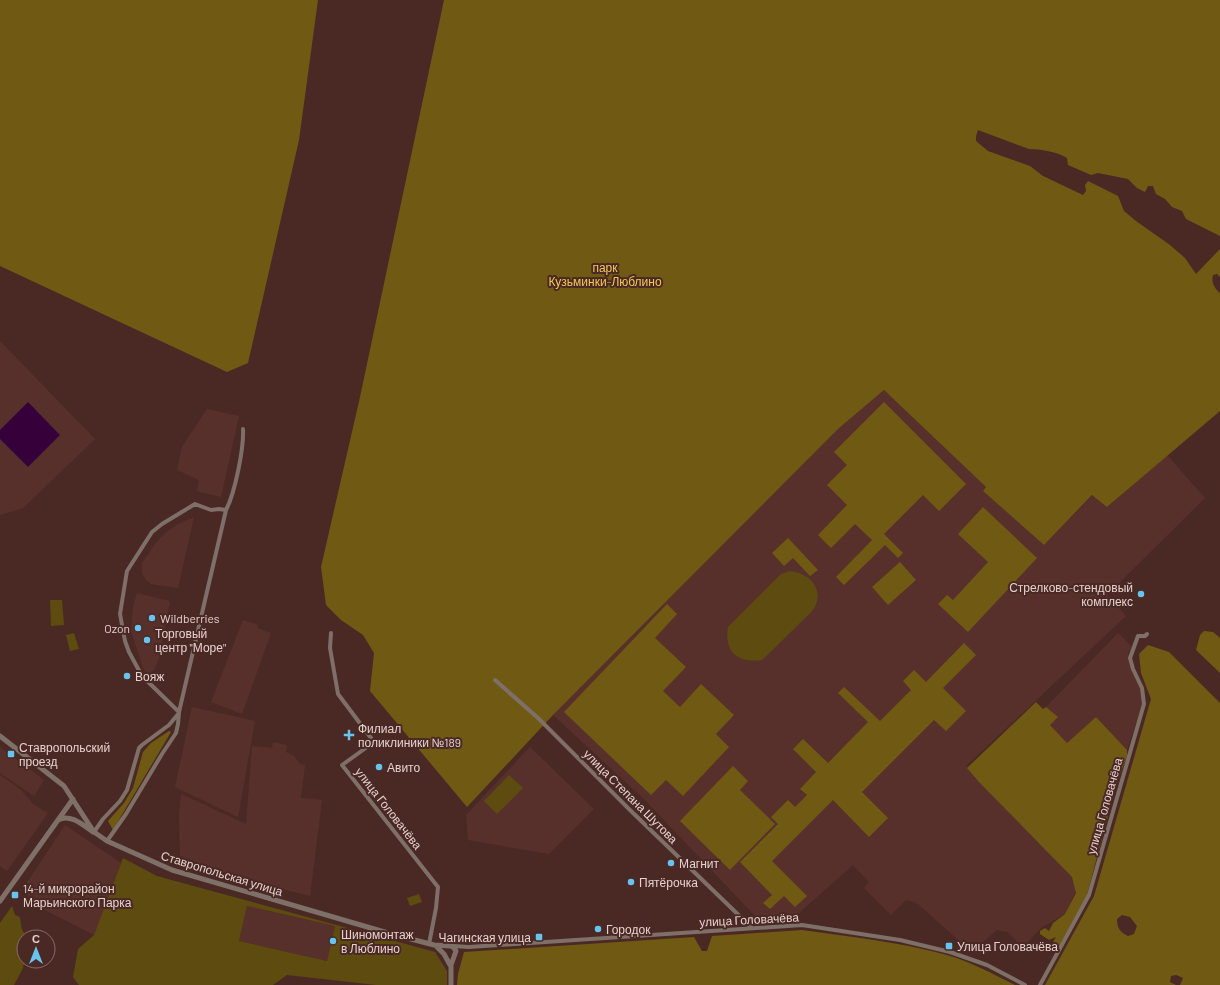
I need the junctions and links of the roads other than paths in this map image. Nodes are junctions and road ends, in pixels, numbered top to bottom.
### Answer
1 (243, 429) dead end
2 (226, 510) junction
3 (331, 633) dead end
4 (1147, 634) dead end
5 (495, 680) dead end
6 (179, 712) junction
7 (0, 736) edge
8 (72, 798) junction
9 (56, 821) junction
10 (94, 832) junction
11 (107, 841) junction
12 (0, 901) edge
13 (752, 928) junction
14 (431, 944) junction
15 (450, 946) junction
16 (464, 947) junction
17 (445, 954) junction
18 (454, 955) junction
19 (451, 968) junction
20 (451, 985) edge
21 (1025, 985) edge
22 (1040, 985) edge

1 - 2 street
2 - 6 street
2 - 6 street
3 - 14 street, улица Головачёва
4 - 22 street, улица Головачёва
5 - 13 street, улица Степана Шутова
6 - 10 street
6 - 11 street
7 - 8 street, Ставропольская улица
8 - 9 street
8 - 10 street, Ставропольская улица
9 - 10 street
9 - 12 street
10 - 11 street, Ставропольская улица
11 - 14 street, Ставропольская улица
13 - 16 street, улица Головачёва
13 - 21 street, улица Головачёва
14 - 15 street, Ставропольская улица
14 - 17 street, Ставропольская улица
15 - 16 street, улица Головачёва
15 - 17 street
15 - 18 street
16 - 18 street
17 - 18 street
17 - 19 street
18 - 19 street
19 - 20 street

